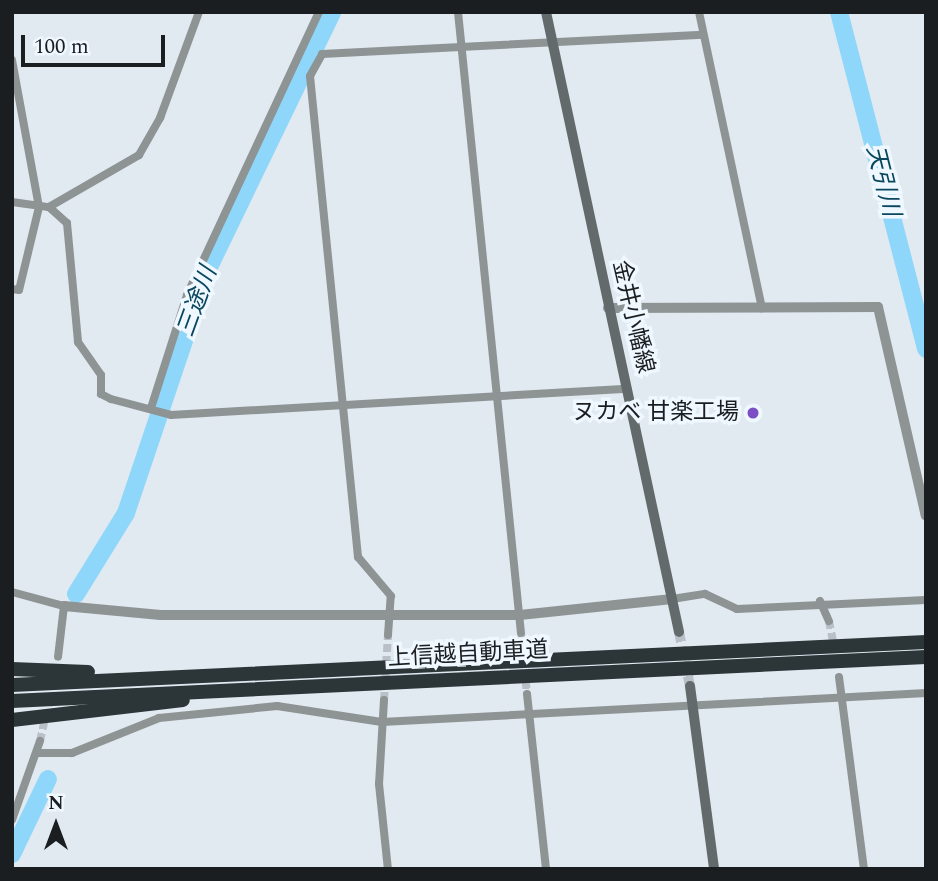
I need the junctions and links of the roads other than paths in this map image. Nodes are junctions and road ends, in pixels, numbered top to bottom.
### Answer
1 (200, 12) edge
2 (319, 12) edge
3 (458, 12) edge
4 (546, 12) edge
5 (699, 12) edge
6 (703, 35) junction
7 (552, 42) junction
8 (462, 47) junction
9 (12, 61) edge
10 (12, 202) edge
11 (39, 207) junction
12 (49, 207) junction
13 (12, 289) edge
14 (608, 308) junction
15 (762, 308) junction
16 (627, 389) junction
17 (497, 396) junction
18 (343, 405) junction
19 (152, 408) junction
20 (926, 516) edge
21 (12, 592) edge
22 (672, 599) junction
23 (926, 600) edge
24 (820, 601) junction
25 (64, 607) junction
26 (520, 615) junction
27 (390, 616) junction
28 (829, 621) tunnel mouth
29 (678, 632) tunnel mouth
30 (521, 634) tunnel mouth
31 (388, 635) tunnel mouth
32 (926, 642) edge
33 (58, 657) dead end
34 (926, 657) edge
35 (12, 669) edge
36 (289, 671) junction
37 (839, 677) dead end
38 (12, 685) edge
39 (309, 685) junction
40 (690, 686) tunnel mouth
41 (926, 693) edge
42 (527, 694) tunnel mouth
43 (844, 695) junction
44 (384, 700) tunnel mouth
45 (12, 701) edge
46 (694, 703) junction
47 (530, 712) junction
48 (12, 720) edge
49 (382, 722) junction
50 (40, 741) tunnel mouth
51 (39, 753) junction
52 (12, 820) edge
53 (388, 869) edge
54 (546, 869) edge
55 (715, 869) edge
56 (864, 869) edge

1 - 12 street
2 - 19 street
3 - 8 street
4 - 7 main road, 金井小幡線
5 - 6 street
6 - 7 street
6 - 15 street
7 - 8 street
7 - 14 main road, 金井小幡線
8 - 17 street
8 - 18 street
9 - 11 street
10 - 11 street
11 - 12 street
11 - 13 street
12 - 19 street
14 - 15 street
14 - 16 main road, 金井小幡線
15 - 20 street
16 - 17 street
16 - 22 main road, 金井小幡線
17 - 18 street
17 - 26 street
18 - 19 street
18 - 27 street
21 - 25 street
22 - 24 street
22 - 26 street
22 - 29 main road, 金井小幡線
23 - 24 street
24 - 28 street
25 - 27 street
25 - 33 street
26 - 27 street
26 - 30 street
27 - 31 street
32 - 36 highway, 上信越自動車道
34 - 39 highway, 上信越自動車道
35 - 36 highway
36 - 38 highway, 上信越自動車道
37 - 43 street
39 - 45 highway, 上信越自動車道
39 - 48 highway
40 - 46 main road
41 - 43 street
42 - 47 street
43 - 46 street
43 - 56 street
44 - 49 street
46 - 47 street
46 - 55 main road
47 - 49 street
47 - 54 street
49 - 51 street
49 - 53 street
50 - 51 street
51 - 52 street

